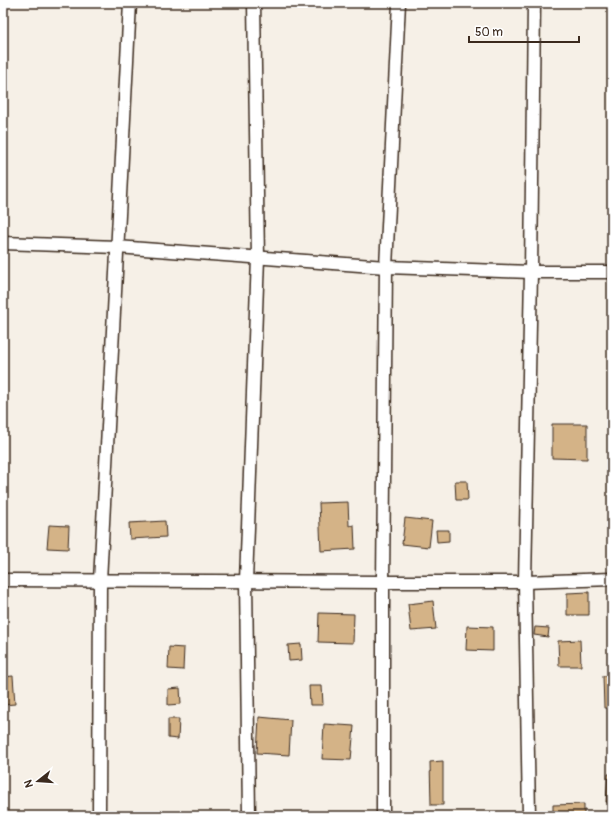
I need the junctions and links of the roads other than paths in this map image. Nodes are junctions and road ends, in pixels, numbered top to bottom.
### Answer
1 (130, 3) edge
2 (254, 3) edge
3 (399, 3) edge
4 (534, 3) edge
5 (3, 244) edge
6 (117, 247) junction
7 (258, 258) junction
8 (386, 267) junction
9 (531, 272) junction
10 (612, 272) edge
11 (612, 579) edge
12 (3, 580) edge
13 (246, 580) junction
14 (100, 581) junction
15 (382, 582) junction
16 (525, 582) junction
17 (99, 816) edge
18 (249, 816) edge
19 (383, 816) edge
20 (529, 816) edge

1 - 6 street
2 - 7 street
3 - 8 street
4 - 9 street
5 - 6 street
6 - 7 street
6 - 14 street
7 - 8 street
7 - 13 street
8 - 9 street
8 - 15 street
9 - 10 street
9 - 16 street
11 - 16 street
12 - 14 street
13 - 14 street
13 - 15 street
13 - 18 street
14 - 17 street
15 - 16 street
15 - 19 street
16 - 20 street

